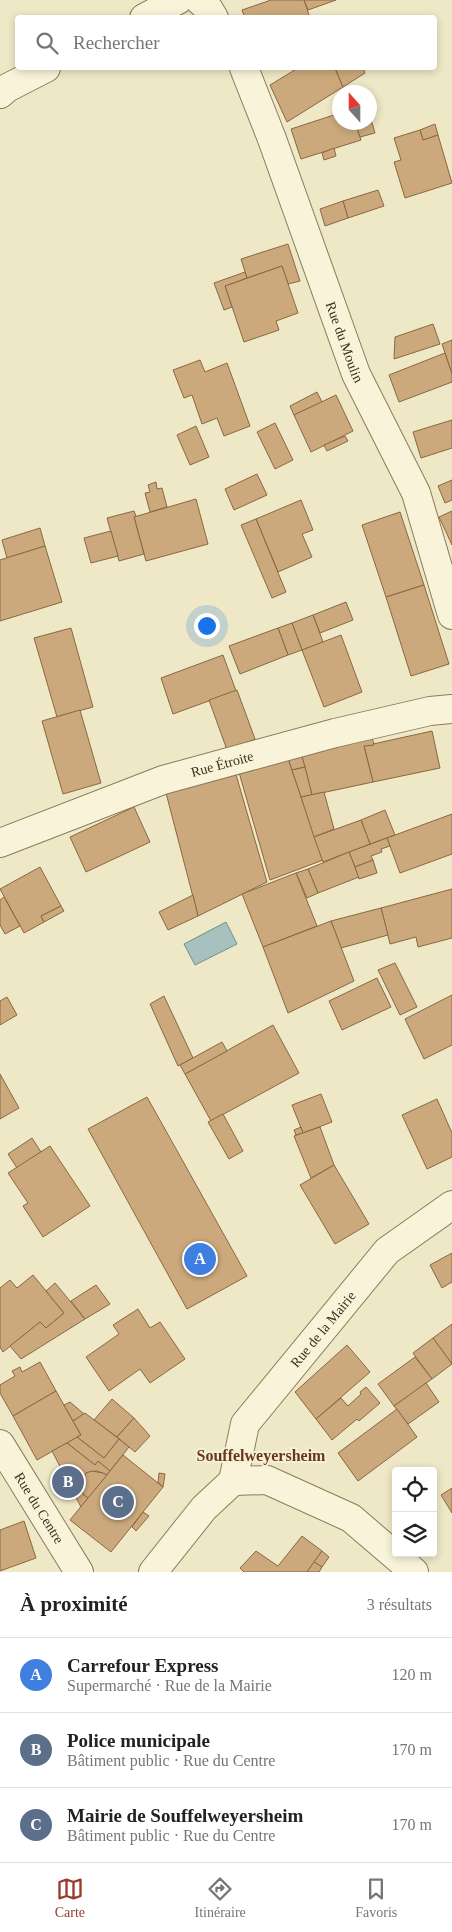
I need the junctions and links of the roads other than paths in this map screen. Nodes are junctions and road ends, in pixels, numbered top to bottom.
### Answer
1 (178, 0) edge
2 (199, 0) edge
3 (150, 15) edge
4 (212, 15) edge
5 (42, 70) edge
6 (245, 70) edge
7 (0, 94) edge
8 (452, 615) edge
9 (452, 709) edge
10 (0, 843) edge
11 (452, 1205) edge
12 (0, 1444) edge
13 (233, 1481) junction
14 (80, 1572) edge
15 (153, 1572) edge
16 (414, 1572) edge

1 - 3 street
2 - 4 street
5 - 7 street
6 - 8 street, Rue du Moulin
9 - 10 street, Rue Étroite
11 - 13 street, Rue de la Mairie
12 - 14 street, Rue du Centre
13 - 15 street
13 - 16 street

